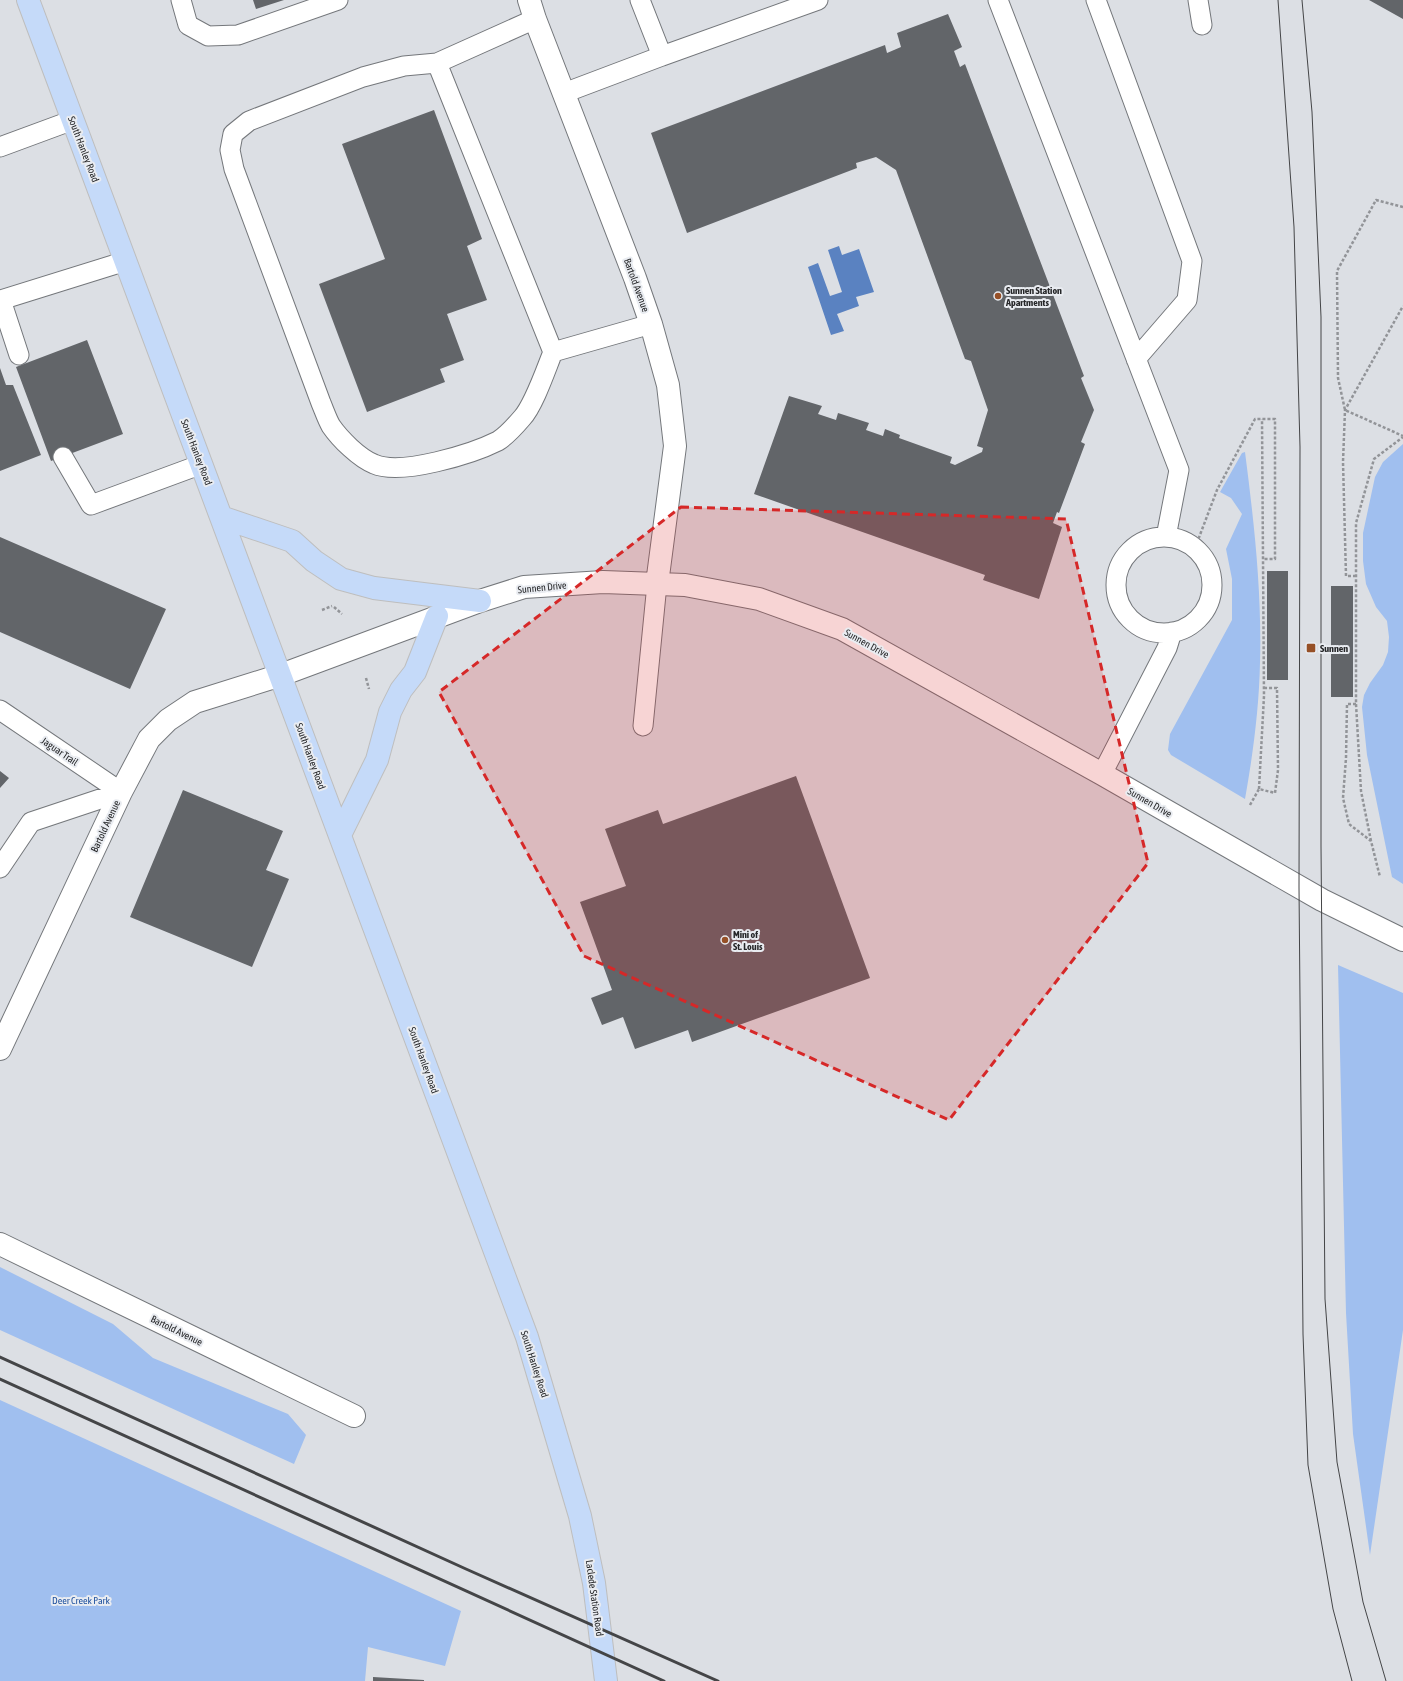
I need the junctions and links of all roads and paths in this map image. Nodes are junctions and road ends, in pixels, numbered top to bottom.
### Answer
1 (28, 0) edge
2 (181, 0) edge
3 (338, 0) edge
4 (640, 0) edge
5 (818, 0) edge
6 (998, 0) edge
7 (1096, 0) edge
8 (1198, 0) edge
9 (532, 10) edge
10 (1202, 25) dead end
11 (662, 56) junction
12 (437, 63) junction
13 (564, 93) junction
14 (73, 120) junction
15 (0, 146) edge
16 (1403, 207) edge
17 (126, 261) junction
18 (1403, 306) edge
19 (651, 324) junction
20 (553, 352) junction
21 (19, 355) dead end
22 (1136, 359) junction
23 (1345, 410) junction
24 (1262, 419) junction
25 (1403, 436) edge
26 (63, 457) dead end
27 (202, 464) junction
28 (221, 516) junction
29 (1166, 537) junction
30 (1195, 548) junction
31 (1264, 559) junction
32 (1356, 576) junction
33 (657, 584) junction
34 (480, 600) junction
35 (332, 606) dead end
36 (342, 614) dead end
37 (437, 616) junction
38 (1172, 632) junction
39 (281, 675) junction
40 (1264, 688) junction
41 (1356, 704) junction
42 (0, 710) edge
43 (643, 726) dead end
44 (1102, 774) junction
45 (1259, 789) junction
46 (121, 792) junction
47 (1250, 805) dead end
48 (340, 834) junction
49 (1371, 841) junction
50 (0, 868) edge
51 (1380, 876) dead end
52 (1403, 940) edge
53 (0, 1049) edge
54 (0, 1244) edge
55 (354, 1416) dead end
56 (580, 1516) joint
57 (606, 1681) edge

1 - 14 main road, South Hanley Road
2 - 3 lane
4 - 11 lane
5 - 11 lane
6 - 22 lane
7 - 22 lane
8 - 10 lane
9 - 12 lane
9 - 13 street, Bartold Avenue
11 - 13 lane
12 - 20 lane
12 - 20 lane
13 - 19 street, Bartold Avenue
14 - 15 lane
14 - 17 main road, South Hanley Road
16 - 23 path
17 - 21 lane
17 - 27 main road, South Hanley Road
18 - 23 path
19 - 20 lane
19 - 33 street, Bartold Avenue
22 - 29 lane
23 - 25 path
23 - 32 path
24 - 30 path
24 - 31 path
24 - 31 path
25 - 32 path
26 - 27 lane
27 - 28 main road, South Hanley Road
28 - 34 main road
28 - 39 main road, South Hanley Road
29 - 30 lane
29 - 38 lane
30 - 38 lane
31 - 40 path
32 - 41 path
33 - 34 street, Sunnen Drive
33 - 43 lane
33 - 44 street, Sunnen Drive
34 - 37 street, Sunnen Drive
35 - 36 path
37 - 39 street, Sunnen Drive
37 - 48 main road
38 - 44 lane
39 - 46 street, Bartold Avenue
39 - 48 main road, South Hanley Road
40 - 45 path
40 - 45 path
41 - 49 path
41 - 49 path
42 - 46 lane, Jaguar Trail
44 - 52 street, Sunnen Drive
45 - 47 path
46 - 50 lane
46 - 53 street, Bartold Avenue
48 - 56 main road, South Hanley Road
49 - 51 path
54 - 55 street, Bartold Avenue
56 - 57 main road, Laclede Station Road

